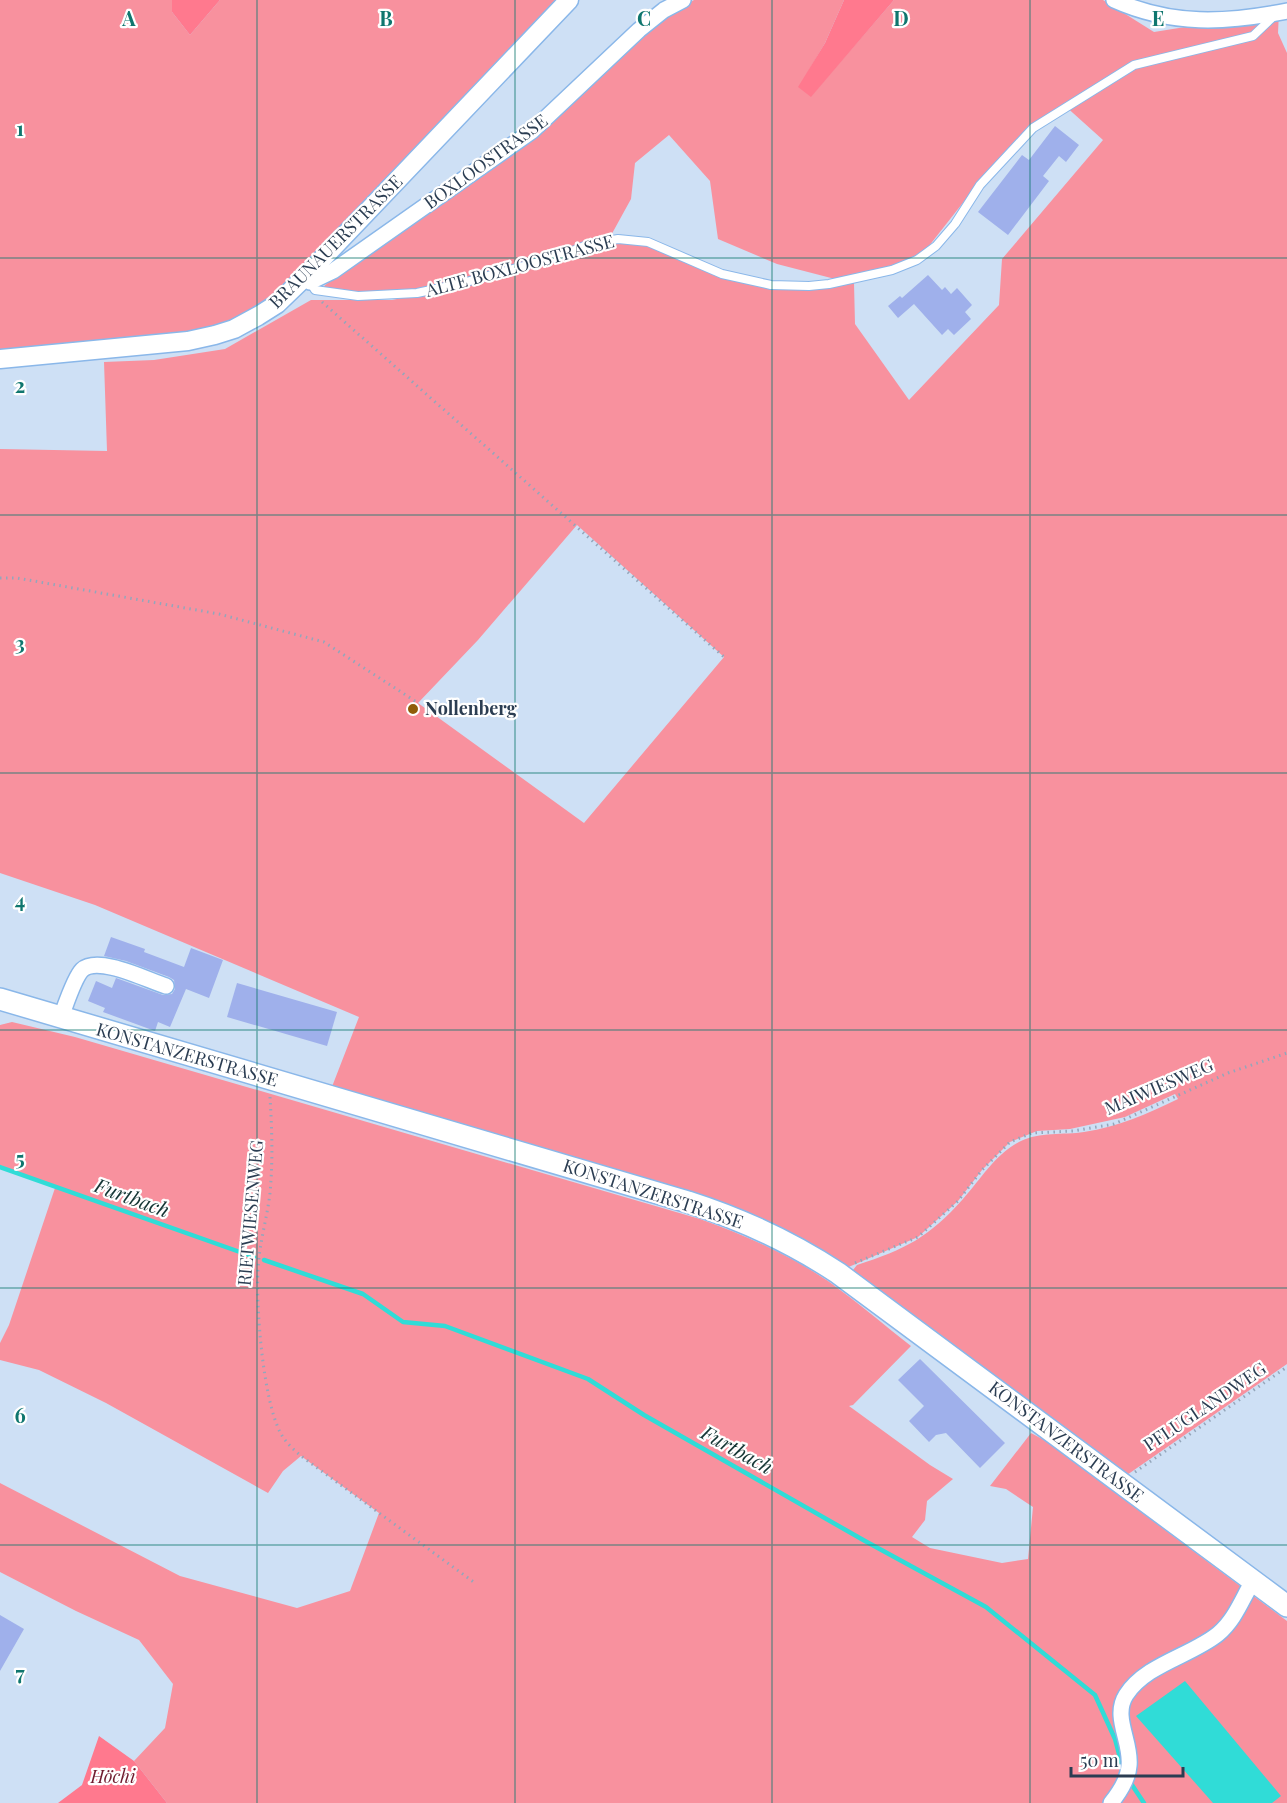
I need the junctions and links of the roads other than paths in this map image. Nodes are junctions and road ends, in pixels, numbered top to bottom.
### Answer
1 (569, 0) edge
2 (683, 0) edge
3 (1114, 0) edge
4 (1283, 11) edge
5 (305, 281) junction
6 (0, 359) edge
7 (166, 986) dead end
8 (0, 999) edge
9 (61, 1017) junction
10 (1253, 1581) junction
11 (1287, 1606) edge
12 (1111, 1803) edge

1 - 5 street, BRAUNAUERSTRASSE
2 - 5 street, BOXLOOSTRASSE
3 - 4 street
4 - 5 lane, ALTE BOXLOOSTRASSE
5 - 6 street, BRAUNAUERSTRASSE
7 - 9 street
8 - 9 main road, KONSTANZERSTRASSE
9 - 10 main road, KONSTANZERSTRASSE
10 - 11 main road, KONSTANZERSTRASSE
10 - 12 street

